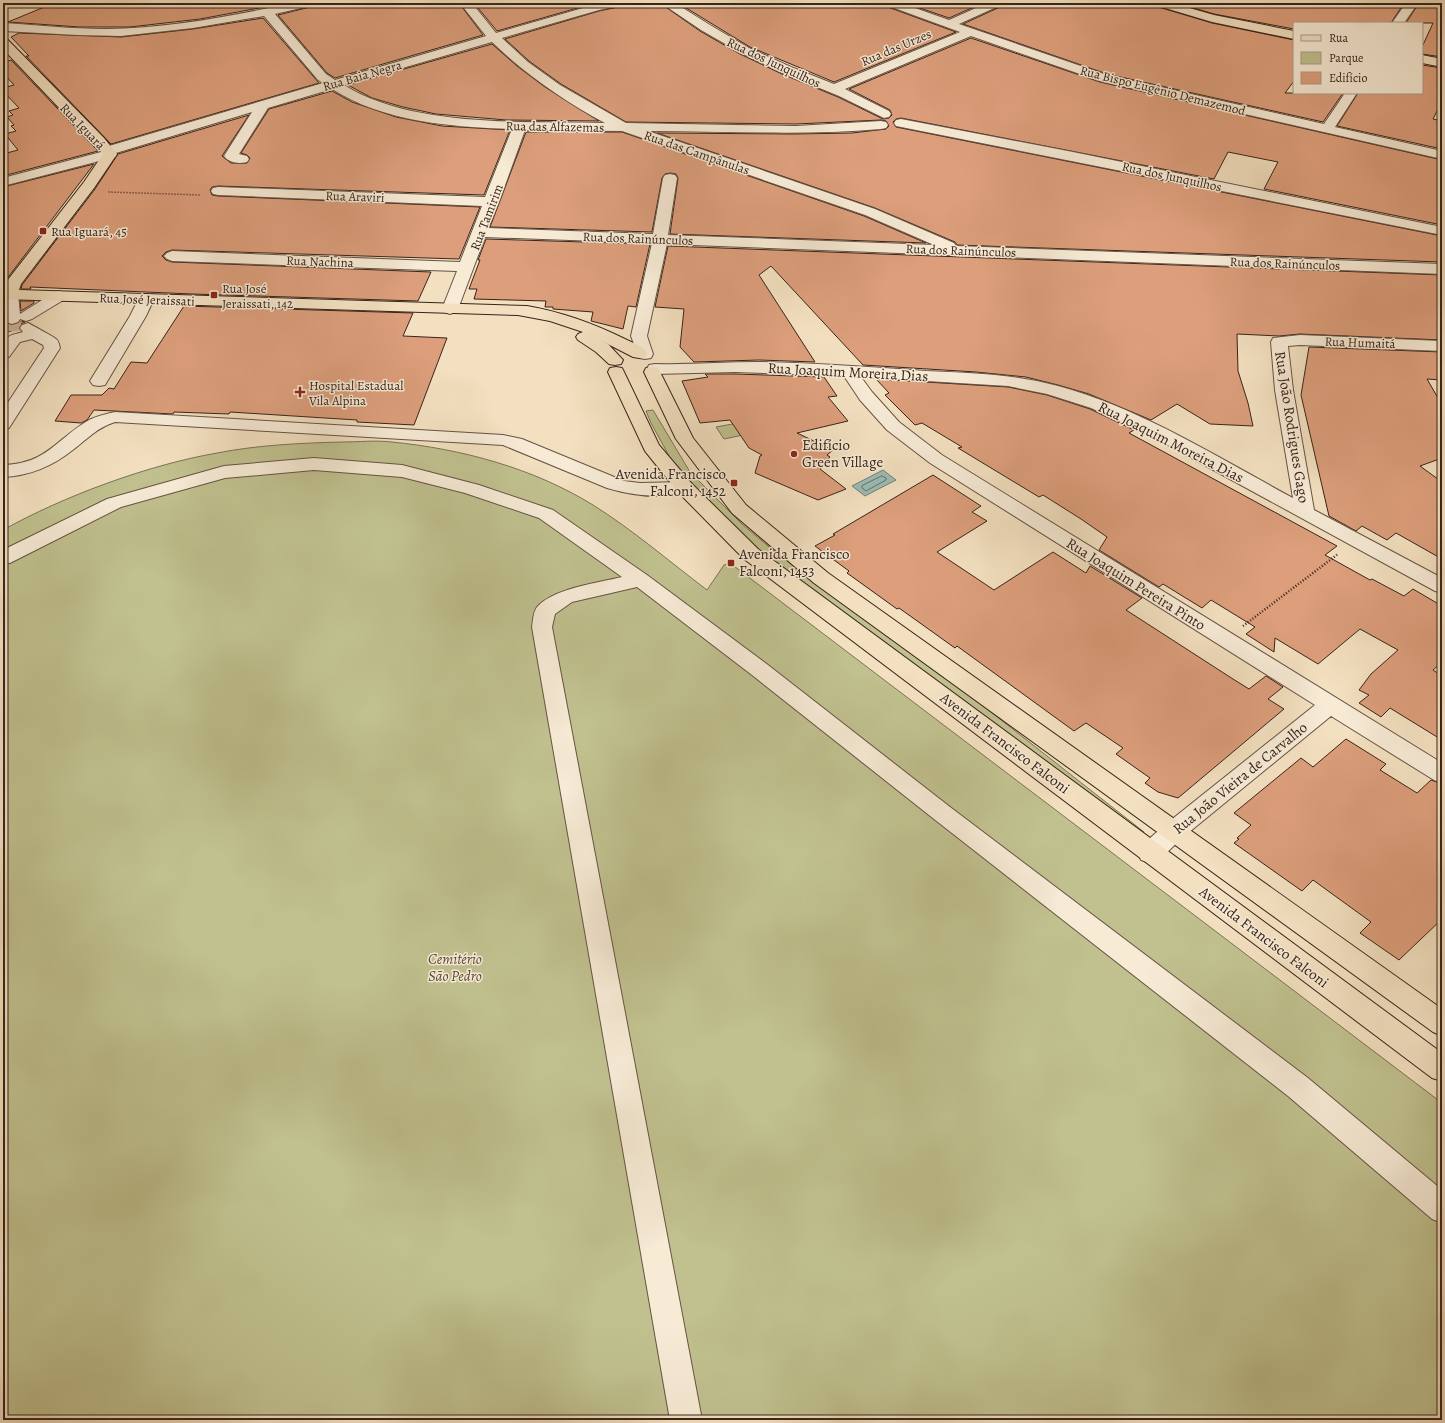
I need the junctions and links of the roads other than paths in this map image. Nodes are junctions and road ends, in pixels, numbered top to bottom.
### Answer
1 (310, 3) edge
2 (466, 3) edge
3 (619, 3) edge
4 (666, 3) edge
5 (890, 3) edge
6 (997, 3) edge
7 (1159, 3) edge
8 (1412, 3) edge
9 (267, 12) junction
10 (1399, 22) edge
11 (949, 24) junction
12 (3, 28) edge
13 (970, 32) junction
14 (1293, 35) edge
15 (495, 38) junction
16 (3, 42) edge
17 (1423, 59) edge
18 (1442, 63) edge
19 (331, 84) junction
20 (834, 89) junction
21 (1350, 94) edge
22 (264, 104) junction
23 (883, 119) junction
24 (520, 126) junction
25 (624, 127) junction
26 (1327, 129) junction
27 (108, 153) junction
28 (1442, 155) edge
29 (242, 159) dead end
30 (670, 178) dead end
31 (3, 182) edge
32 (218, 191) road end
33 (492, 202) junction
34 (1442, 231) edge
35 (481, 232) junction
36 (660, 239) junction
37 (959, 250) junction
38 (172, 256) dead end
39 (467, 267) junction
40 (1442, 269) edge
41 (6, 294) edge
42 (59, 296) junction
43 (146, 299) junction
44 (450, 309) junction
45 (482, 310) junction
46 (21, 328) junction
47 (1279, 342) joint
48 (1442, 346) edge
49 (3, 353) edge
50 (639, 366) junction
51 (849, 371) junction
52 (99, 381) dead end
53 (3, 424) edge
54 (3, 471) edge
55 (685, 488) junction
56 (1305, 512) junction
57 (3, 558) edge
58 (640, 580) junction
59 (1442, 586) edge
60 (1330, 705) junction
61 (1442, 774) edge
62 (1174, 831) junction
63 (1150, 853) junction
64 (1442, 1024) edge
65 (1442, 1069) edge
66 (1442, 1209) edge
67 (686, 1420) edge

1 - 9 street
2 - 15 street, Rua das Campânulas
3 - 15 street, Rua Baia Negra
4 - 20 street, Rua dos Junquilhos
5 - 11 street, Rua Bispo Eugênio Demazemod
6 - 11 street
7 - 14 main road
8 - 10 street
9 - 12 street
9 - 19 street, Rua das Alfazemas
11 - 13 street, Rua Bispo Eugênio Demazemod
13 - 20 street, Rua das Urzes
13 - 26 street, Rua Bispo Eugênio Demazemod
15 - 19 street, Rua Baia Negra
15 - 25 street, Rua das Campânulas
16 - 27 main road, Rua Iguará
17 - 18 main road
19 - 22 street, Rua Baia Negra
19 - 24 street, Rua das Alfazemas
20 - 23 street, Rua dos Junquilhos
21 - 26 street
22 - 27 street, Rua Baia Negra
22 - 29 street
23 - 25 street, Rua das Alfazemas
23 - 34 street, Rua dos Junquilhos
24 - 25 street, Rua das Alfazemas
24 - 33 street, Rua Tamirim
25 - 37 street, Rua das Campânulas
26 - 28 street, Rua Bispo Eugênio Demazemod
27 - 31 street, Rua Baia Negra
27 - 41 main road, Rua Iguará
30 - 36 street
32 - 33 street, Rua Araviri
33 - 35 street, Rua Tamirim
35 - 36 street, Rua dos Rainúnculos
35 - 39 street, Rua Tamirim
36 - 37 street, Rua dos Rainúnculos
36 - 50 street
37 - 40 street, Rua dos Rainúnculos
38 - 39 street, Rua Nachina
39 - 44 street, Rua Tamirim
41 - 42 main road, Rua José Jeraissati
41 - 46 street
42 - 43 main road, Rua José Jeraissati
42 - 46 street
43 - 44 main road, Rua José Jeraissati
43 - 52 street
44 - 45 main road, Rua José Jeraissati
45 - 50 main road, Avenida Francisco Falconi
45 - 50 main road
46 - 49 street
46 - 53 street
47 - 48 street, Rua Humaitá
47 - 56 street, Rua João Rodrigues Gago
50 - 51 street, Rua Joaquim Moreira Dias
50 - 55 main road, Avenida Francisco Falconi
50 - 62 main road, Avenida Francisco Falconi
51 - 56 street, Rua Joaquim Moreira Dias
51 - 60 street, Rua Joaquim Pereira Pinto
54 - 55 street
55 - 63 main road, Avenida Francisco Falconi
56 - 59 street, Rua Joaquim Moreira Dias
57 - 58 street
58 - 66 street
58 - 67 street
60 - 61 street, Rua Joaquim Pereira Pinto
60 - 62 street, Rua João Vieira de Carvalho
62 - 63 street, Rua João Vieira de Carvalho
62 - 64 main road, Avenida Francisco Falconi
63 - 65 main road, Avenida Francisco Falconi

